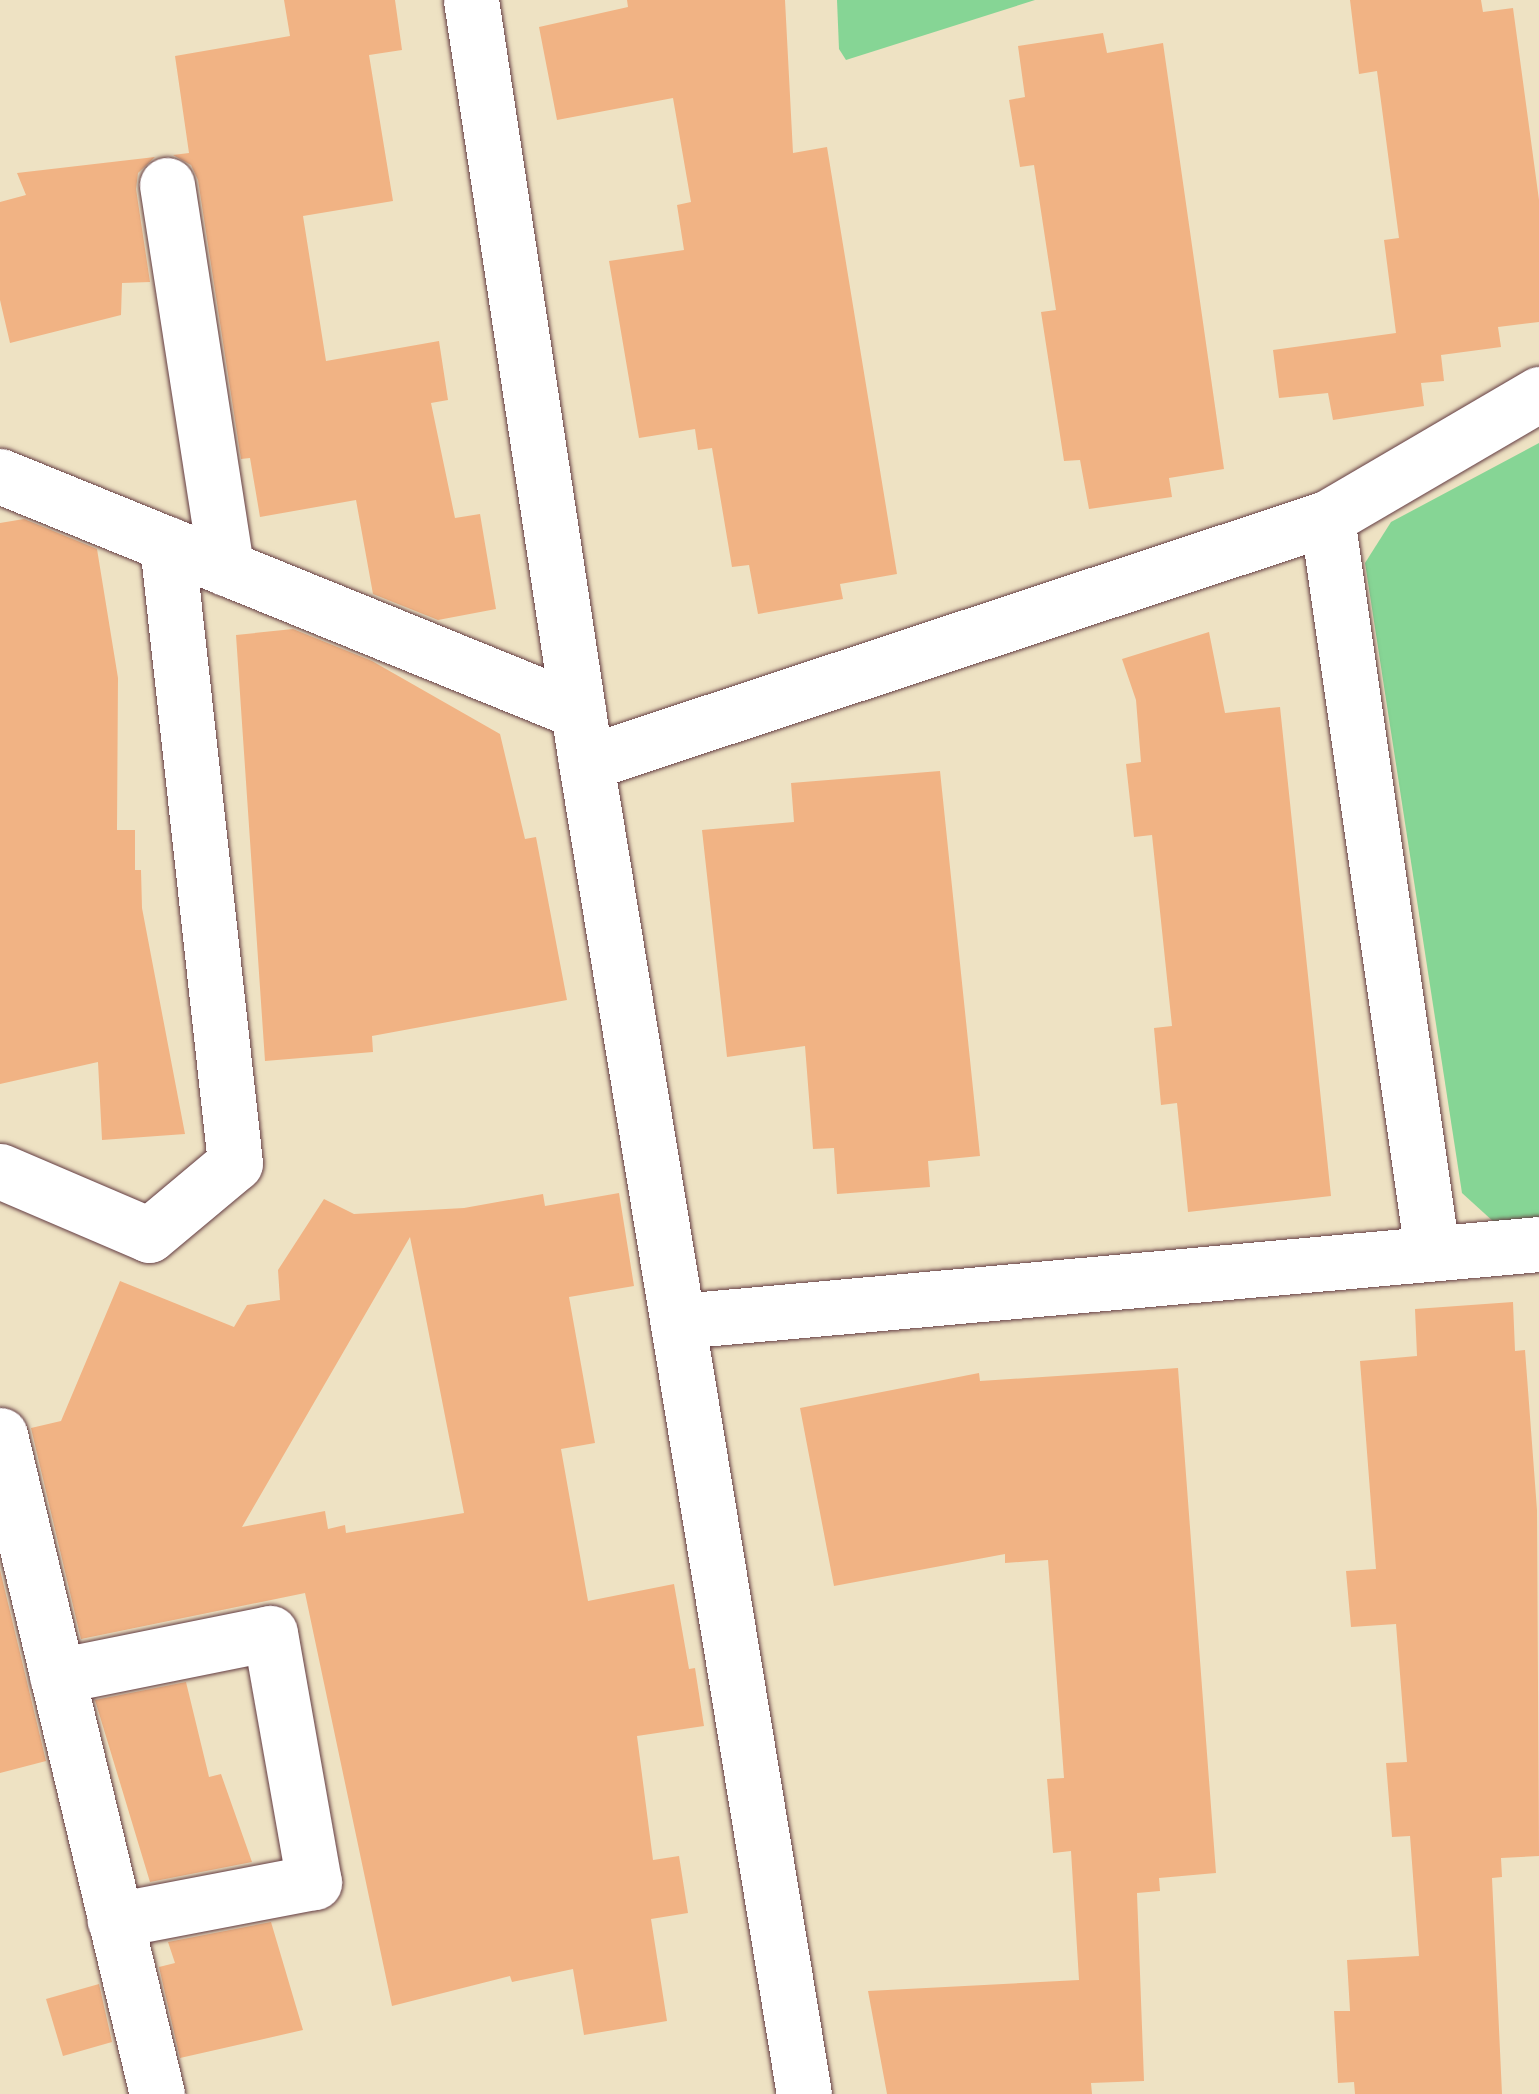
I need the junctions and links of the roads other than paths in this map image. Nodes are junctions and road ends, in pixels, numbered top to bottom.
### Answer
1 (471, 0) edge
2 (167, 185) dead end
3 (1539, 394) edge
4 (0, 476) edge
5 (1327, 518) junction
6 (167, 544) junction
7 (226, 568) junction
8 (582, 737) junction
9 (0, 1171) edge
10 (1539, 1244) edge
11 (1432, 1252) junction
12 (680, 1321) junction
13 (0, 1435) edge
14 (57, 1676) junction
15 (114, 1920) junction
16 (157, 2094) edge
17 (804, 2094) edge

1 - 8 street
2 - 7 street
3 - 5 street
4 - 6 street
5 - 8 street
5 - 11 street
6 - 7 street
6 - 9 street
7 - 8 street
8 - 12 street
10 - 11 street
11 - 12 street
12 - 17 street
13 - 14 street
14 - 15 street
14 - 15 street
15 - 16 street

